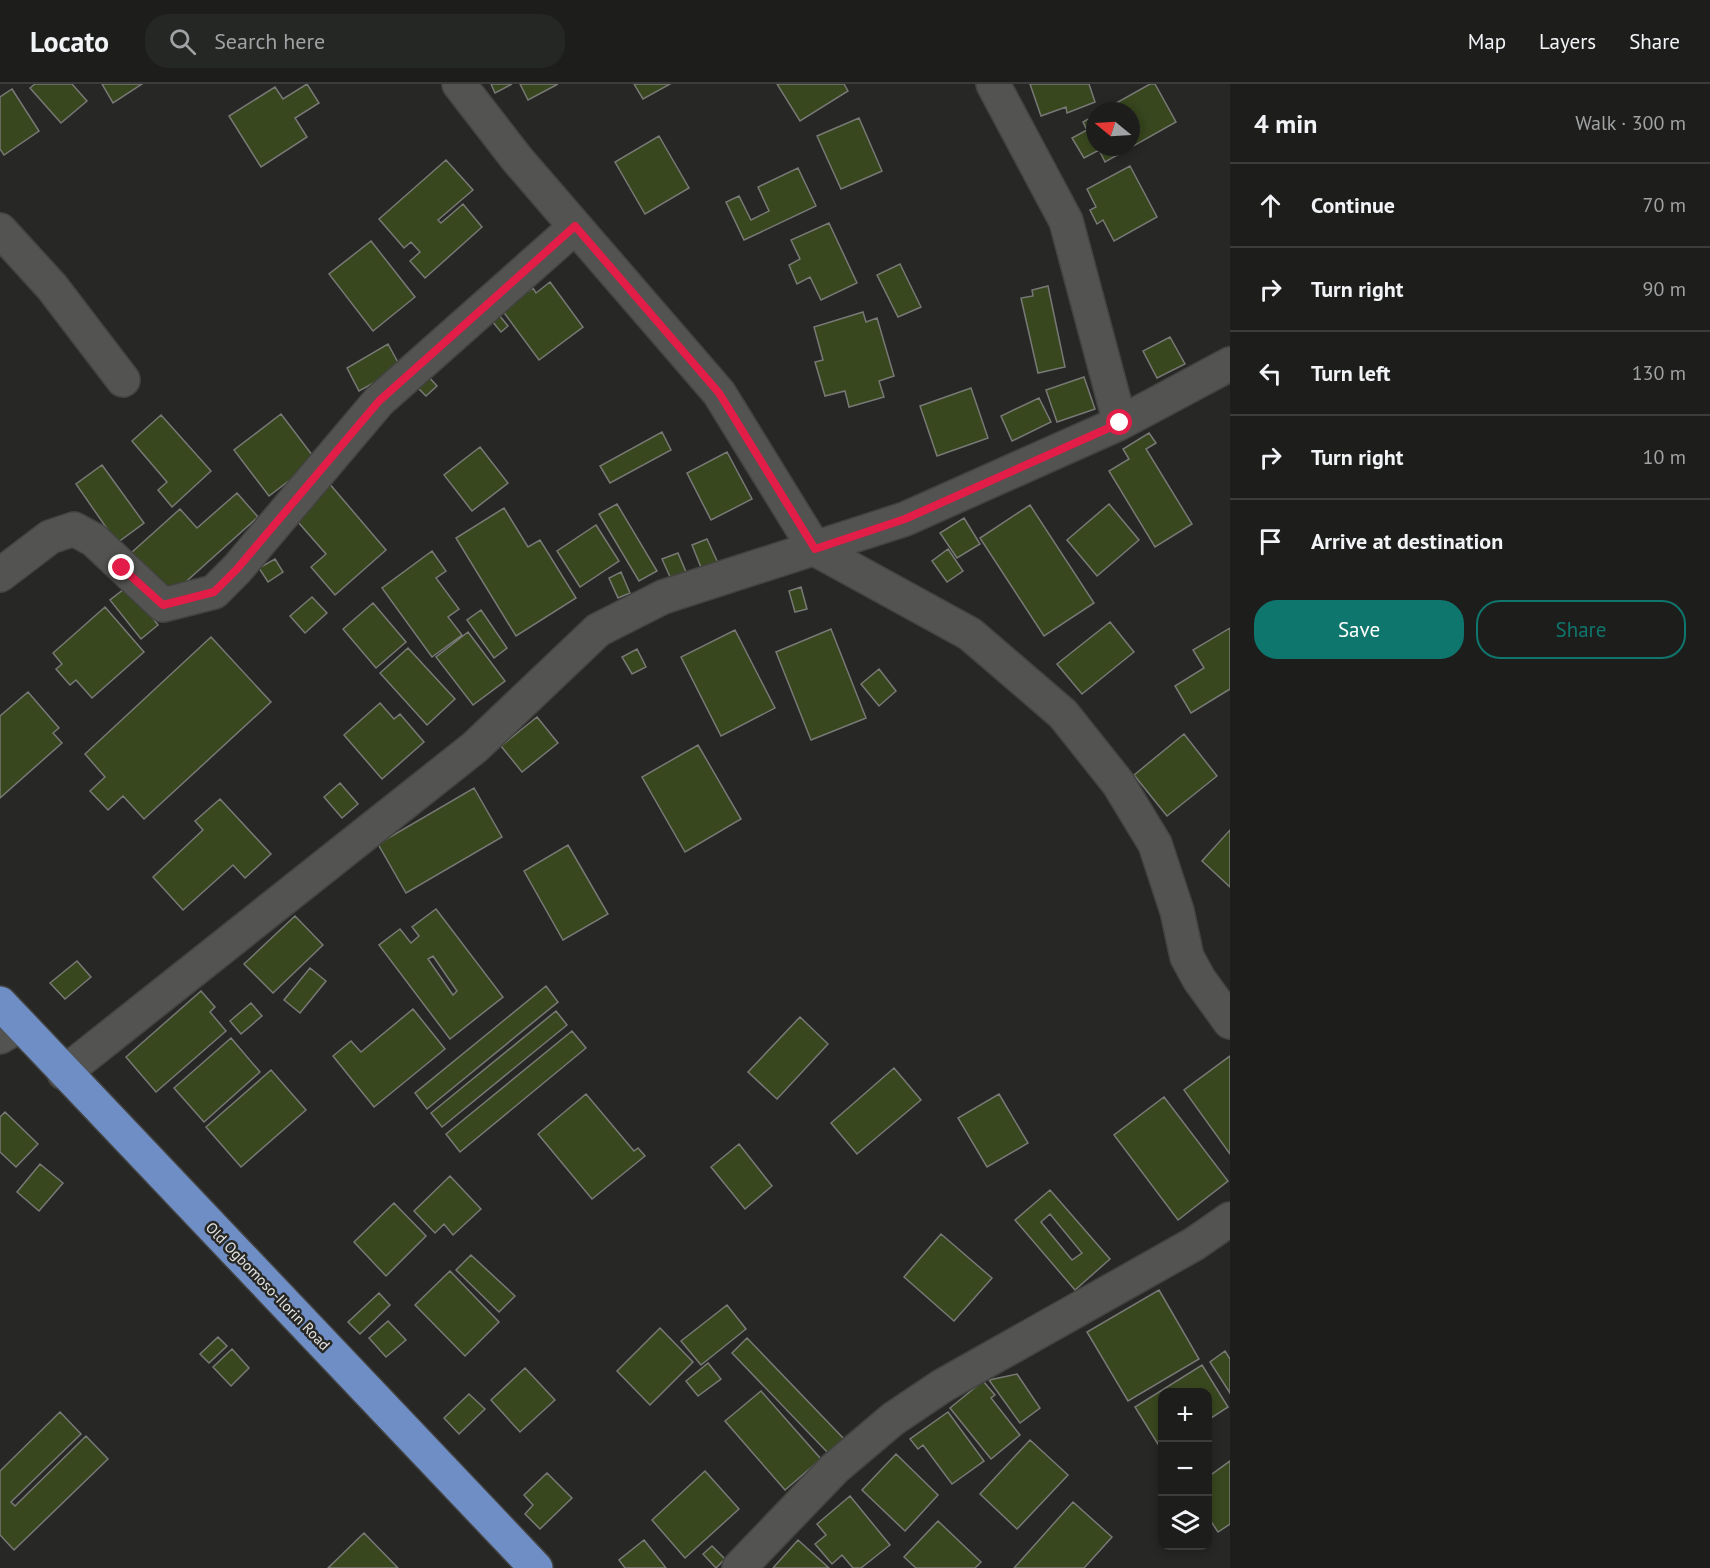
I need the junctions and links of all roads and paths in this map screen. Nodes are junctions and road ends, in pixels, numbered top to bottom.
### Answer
1 (459, 84) edge
2 (993, 84) edge
3 (575, 226) junction
4 (0, 230) edge
5 (1230, 364) edge
6 (123, 380) dead end
7 (1120, 423) junction
8 (815, 549) junction
9 (0, 575) edge
10 (6, 1022) edge
11 (1230, 1022) edge
12 (64, 1073) junction
13 (1230, 1220) edge
14 (536, 1568) edge
15 (739, 1568) edge

1 - 3 street
2 - 7 street
3 - 8 street
3 - 9 street
4 - 6 street
5 - 7 street
7 - 8 street
8 - 11 street
8 - 12 street
10 - 12 highway, Old Ogbomoso-Ilorin Road
12 - 14 highway, Old Ogbomoso-Ilorin Road
13 - 15 street

